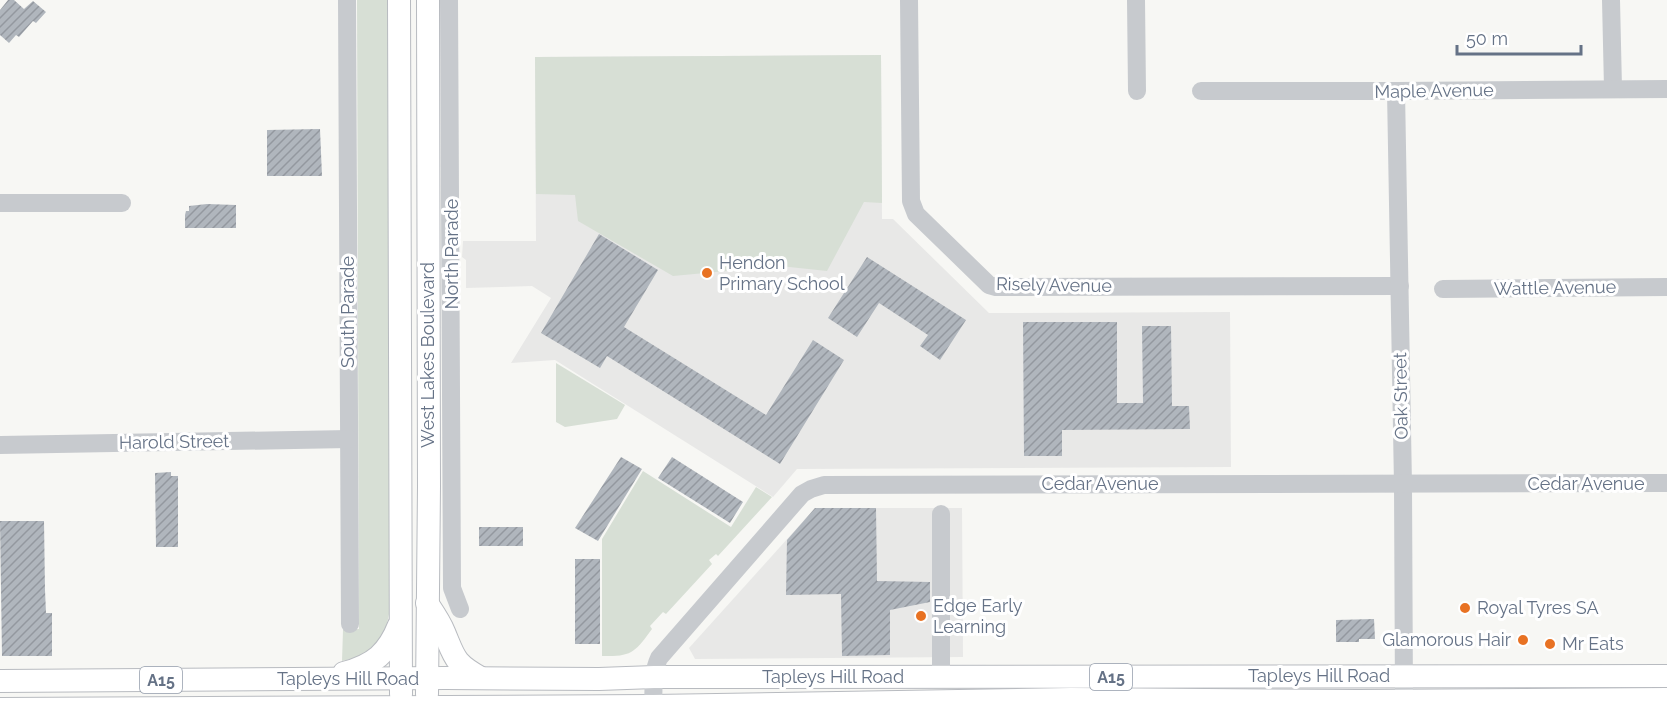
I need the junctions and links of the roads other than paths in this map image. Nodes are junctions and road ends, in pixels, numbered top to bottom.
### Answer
1 (346, 0) edge
2 (399, 0) edge
3 (428, 0) edge
4 (449, 0) edge
5 (909, 0) edge
6 (1136, 0) edge
7 (1611, 0) edge
8 (451, 38) junction
9 (428, 59) junction
10 (1612, 88) junction
11 (1667, 89) edge
12 (1137, 91) dead end
13 (1201, 91) dead end
14 (1396, 91) junction
15 (0, 203) edge
16 (122, 203) dead end
17 (1400, 286) junction
18 (1667, 287) edge
19 (1443, 289) dead end
20 (349, 439) junction
21 (0, 445) edge
22 (453, 469) junction
23 (1667, 483) edge
24 (1402, 485) junction
25 (429, 486) junction
26 (941, 514) dead end
27 (427, 603) junction
28 (460, 609) dead end
29 (401, 621) junction
30 (350, 624) dead end
31 (1358, 675) junction
32 (1667, 675) edge
33 (1404, 676) junction
34 (1622, 676) junction
35 (654, 677) junction
36 (941, 677) junction
37 (1088, 677) junction
38 (322, 678) junction
39 (401, 678) junction
40 (427, 678) junction
41 (482, 678) junction
42 (192, 680) junction
43 (0, 681) edge
44 (1667, 699) edge
45 (1404, 701) junction
46 (653, 705) junction
47 (1071, 705) edge
48 (1103, 705) edge
49 (1251, 705) edge
50 (1622, 705) edge
51 (894, 706) edge
52 (1358, 706) edge
53 (426, 708) edge
54 (0, 709) edge
55 (192, 709) edge
56 (400, 709) edge

1 - 20 street, South Parade
2 - 29 main road, West Lakes Boulevard
3 - 9 main road, West Lakes Boulevard
4 - 8 street, North Parade
5 - 17 street, Risely Avenue
6 - 12 street
7 - 10 street
8 - 9 street
8 - 22 street, North Parade
9 - 25 main road, West Lakes Boulevard
10 - 11 street, Maple Avenue
10 - 14 street, Maple Avenue
13 - 14 street, Maple Avenue
14 - 17 street, Oak Street
15 - 16 street
17 - 24 street, Oak Street
18 - 19 street, Wattle Avenue
20 - 21 street, Harold Street
20 - 30 street, South Parade
22 - 25 street
22 - 28 street, North Parade
23 - 24 street, Cedar Avenue
24 - 33 street, Oak Street
24 - 35 street, Cedar Avenue
25 - 27 main road, West Lakes Boulevard
26 - 36 street
27 - 40 main road, West Lakes Boulevard
27 - 41 main road
29 - 38 main road
29 - 39 main road, West Lakes Boulevard
31 - 33 main road, Tapleys Hill Road / A15
31 - 37 main road, Tapleys Hill Road / A15
31 - 52 street
32 - 34 main road, Tapleys Hill Road / A15
33 - 34 main road, Tapleys Hill Road / A15
33 - 45 street, Oak Street
34 - 50 street
35 - 36 main road, Tapleys Hill Road / A15
35 - 41 main road, Tapleys Hill Road / A15
35 - 46 street, Cedar Avenue
36 - 37 main road, Tapleys Hill Road / A15
37 - 47 street
37 - 48 street
38 - 39 main road, Tapleys Hill Road / A15
38 - 42 main road, Tapleys Hill Road / A15
39 - 40 main road, Tapleys Hill Road / A15
39 - 56 main road, West Lakes Boulevard
40 - 41 main road, Tapleys Hill Road / A15
40 - 53 main road, West Lakes Boulevard
42 - 43 main road, Tapleys Hill Road / A15
42 - 55 street
44 - 50 main road, Tapleys Hill Road / A15
45 - 50 main road, Tapleys Hill Road / A15
45 - 52 main road, Tapleys Hill Road / A15
46 - 51 main road, Tapleys Hill Road / A15
46 - 53 main road, Tapleys Hill Road / A15
47 - 48 main road, Tapleys Hill Road / A15
47 - 51 main road, Tapleys Hill Road / A15
48 - 49 main road, Tapleys Hill Road / A15
49 - 52 main road, Tapleys Hill Road / A15
53 - 56 main road, Tapleys Hill Road / A15
54 - 55 main road, Tapleys Hill Road / A15
55 - 56 main road, Tapleys Hill Road / A15

